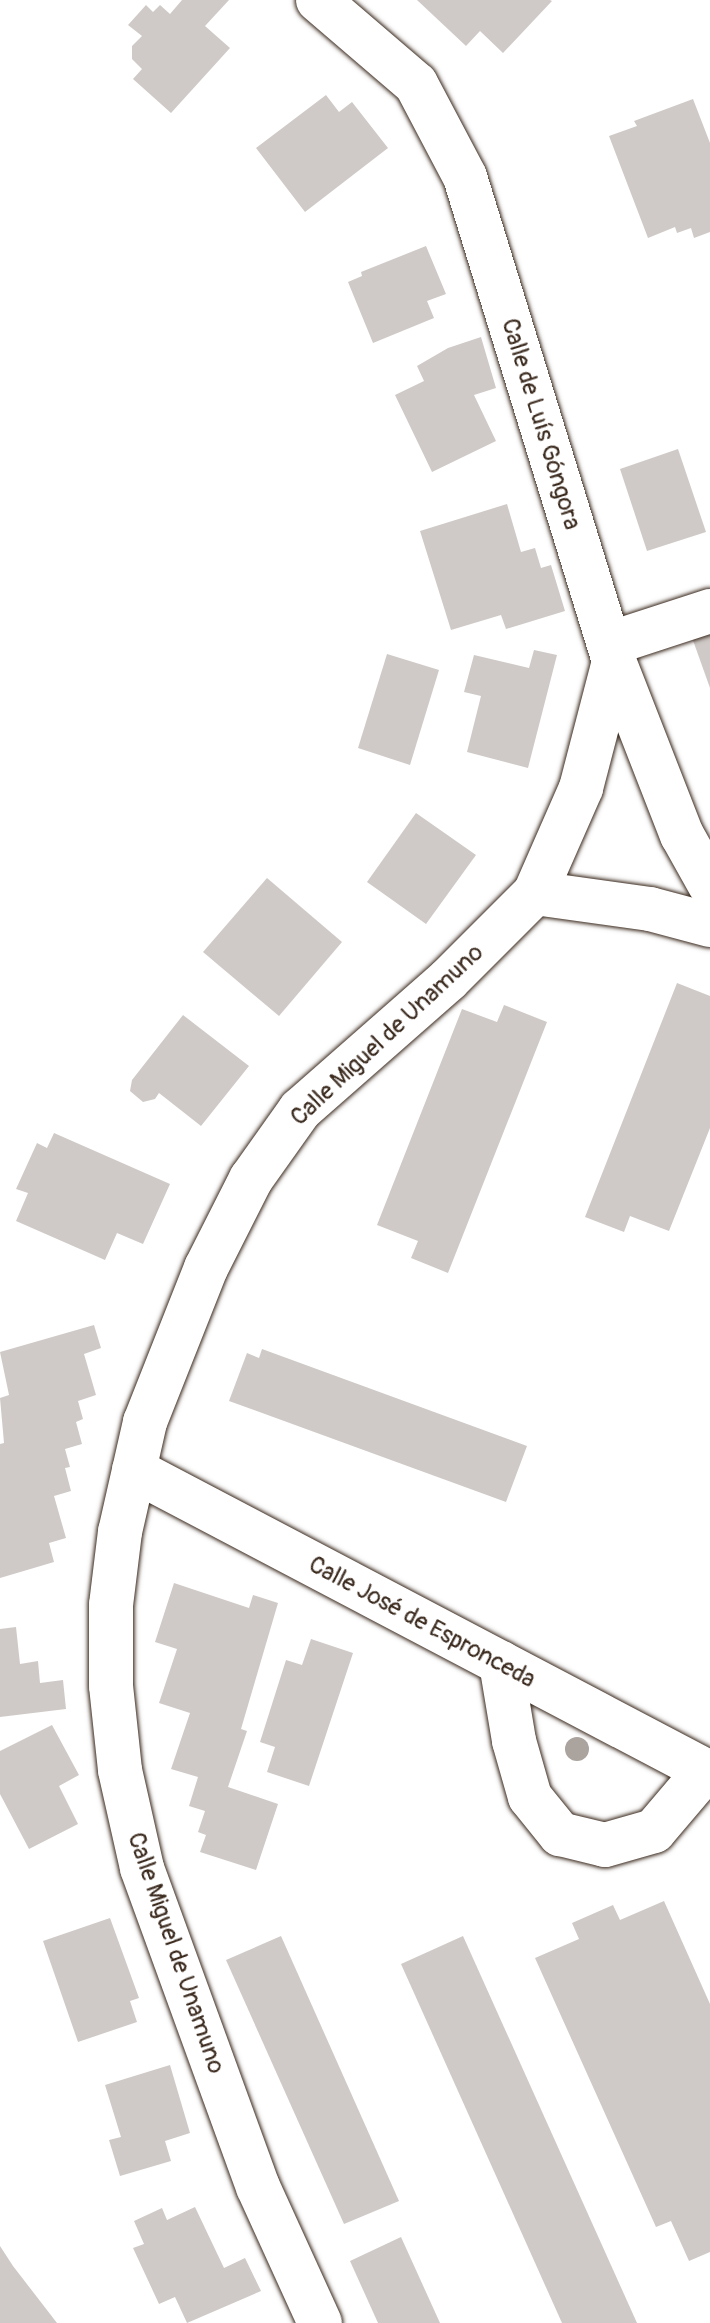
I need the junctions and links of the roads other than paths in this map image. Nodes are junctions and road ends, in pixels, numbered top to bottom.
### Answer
1 (318, 0) edge
2 (710, 611) edge
3 (611, 653) junction
4 (710, 885) edge
5 (535, 893) junction
6 (710, 925) edge
7 (134, 1470) junction
8 (501, 1663) junction
9 (707, 1772) edge
10 (320, 2323) edge

1 - 3 street, Calle de Luís Góngora
2 - 3 street
3 - 4 street, Calle de Luís Góngora
3 - 5 street
5 - 6 street
5 - 7 street, Calle Miguel de Unamuno
7 - 8 street, Calle José de Espronceda
7 - 10 street, Calle Miguel de Unamuno
8 - 9 street, Calle José de Espronceda
8 - 9 street

